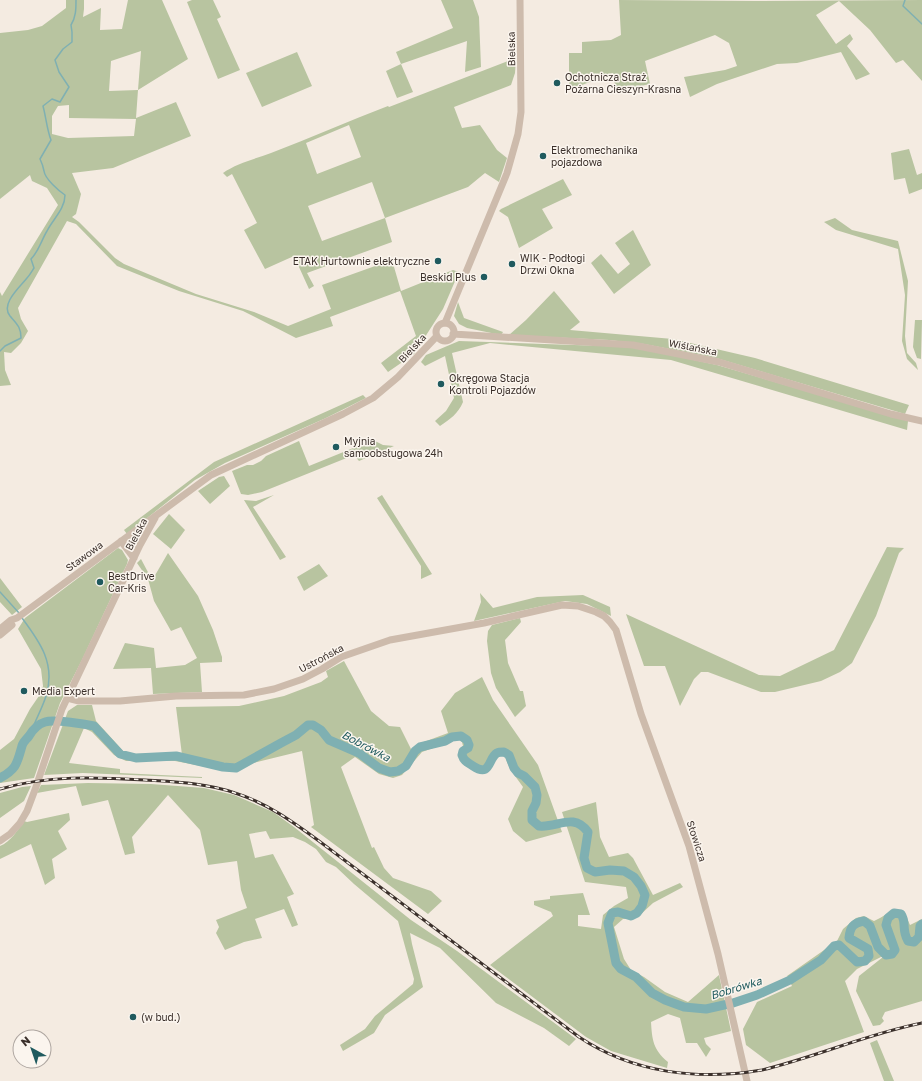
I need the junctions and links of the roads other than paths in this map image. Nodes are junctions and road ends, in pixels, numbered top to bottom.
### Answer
1 (520, 0) edge
2 (444, 323) junction
3 (453, 334) junction
4 (437, 336) junction
5 (922, 421) edge
6 (156, 516) junction
7 (121, 541) junction
8 (134, 558) junction
9 (604, 616) joint
10 (17, 618) junction
11 (0, 629) edge
12 (0, 635) edge
13 (67, 698) junction
14 (0, 841) edge
15 (748, 1081) edge

1 - 2 street, Bielska
2 - 3 street
2 - 4 street
3 - 4 street
3 - 5 street, Wiślańska
4 - 6 street, Bielska
6 - 7 street, Stawowa
6 - 8 street, Bielska
7 - 8 street
7 - 10 street, Stawowa
8 - 13 street, Bielska
9 - 13 street, Ustrońska
9 - 15 street, Słowicza
10 - 11 street
10 - 12 street
13 - 14 street, Bielska

